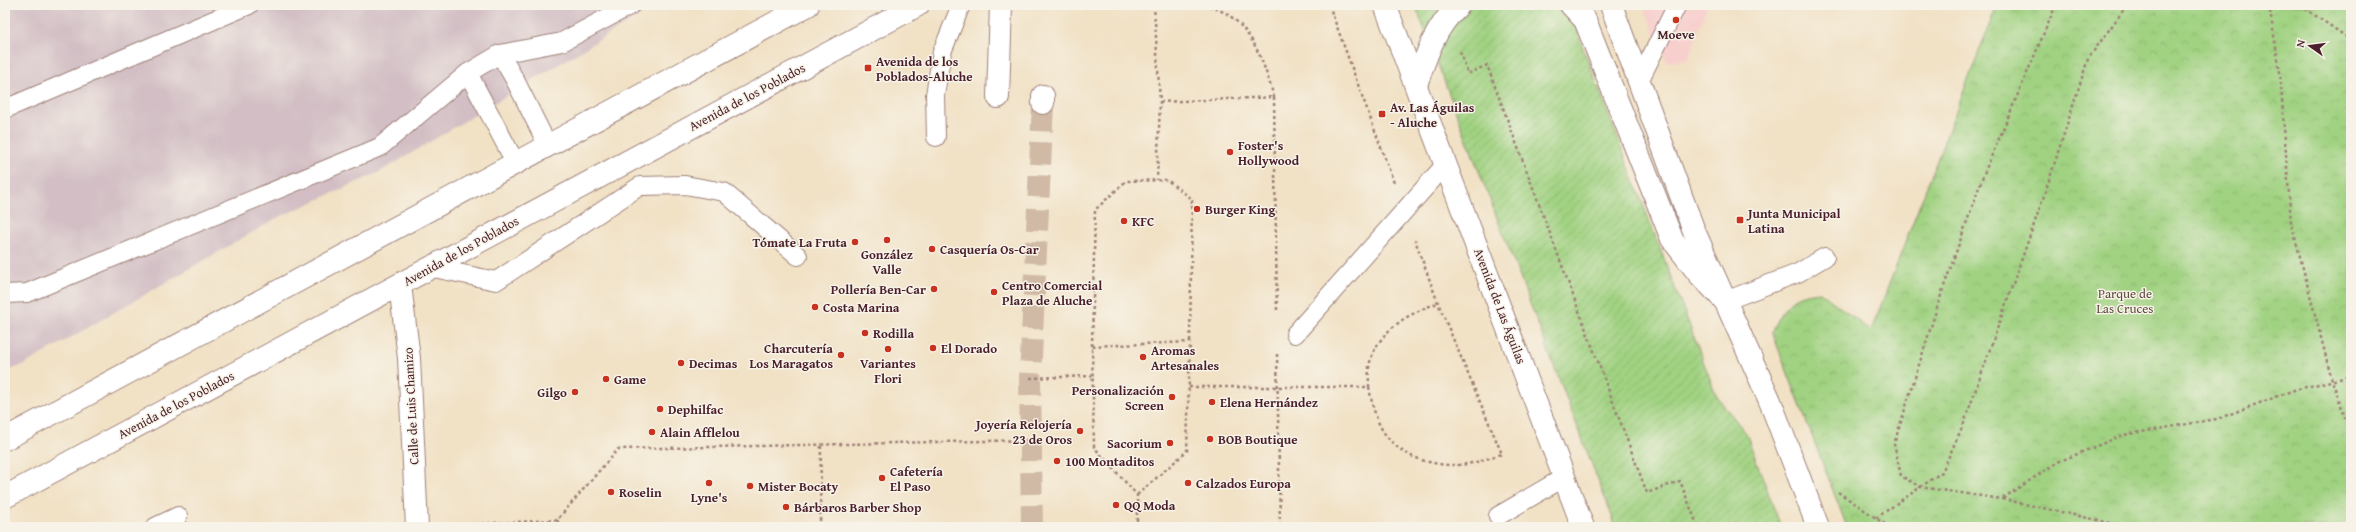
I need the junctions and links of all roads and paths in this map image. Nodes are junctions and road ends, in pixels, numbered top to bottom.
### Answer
1 (249, 5) edge
2 (631, 5) edge
3 (808, 5) edge
4 (918, 5) edge
5 (961, 5) edge
6 (1001, 5) edge
7 (1154, 5) edge
8 (1208, 5) edge
9 (1385, 5) edge
10 (1571, 5) edge
11 (1611, 5) edge
12 (1677, 5) edge
13 (2056, 5) edge
14 (2127, 5) edge
15 (2269, 5) edge
16 (2300, 5) edge
17 (1452, 11) edge
18 (2351, 40) edge
19 (500, 54) junction
20 (468, 73) junction
21 (1638, 83) junction
22 (1416, 85) junction
23 (998, 97) dead end
24 (1160, 102) junction
25 (5, 109) edge
26 (936, 137) dead end
27 (547, 144) junction
28 (515, 162) junction
29 (1445, 165) junction
30 (1158, 180) junction
31 (798, 256) dead end
32 (1825, 257) dead end
33 (430, 267) junction
34 (400, 285) junction
35 (5, 294) edge
36 (1725, 301) junction
37 (1438, 303) dead end
38 (1294, 334) dead end
39 (1190, 342) junction
40 (1092, 346) junction
41 (1092, 376) junction
42 (2351, 376) edge
43 (1030, 378) dead end
44 (2332, 380) junction
45 (1189, 387) junction
46 (1369, 387) junction
47 (5, 439) edge
48 (1031, 440) dead end
49 (821, 444) junction
50 (2351, 451) edge
51 (1502, 454) dead end
52 (1565, 477) junction
53 (1920, 487) junction
54 (1838, 492) dead end
55 (1137, 495) junction
56 (5, 497) edge
57 (2002, 499) junction
58 (178, 516) dead end
59 (1498, 516) dead end
60 (1876, 518) junction
61 (557, 520) junction
62 (452, 524) dead end
63 (155, 527) edge
64 (417, 527) edge
65 (561, 527) edge
66 (820, 527) edge
67 (1137, 527) edge
68 (1583, 527) edge
69 (1698, 527) edge
70 (1818, 527) edge
71 (1889, 527) edge
72 (2129, 527) edge

1 - 25 lane
2 - 19 lane
3 - 27 main road
4 - 33 main road, Avenida de los Poblados
5 - 26 lane
6 - 23 main road
7 - 24 path
8 - 24 path
9 - 22 main road, Avenida de Las Águilas
10 - 36 main road
11 - 21 main road
12 - 21 lane
13 - 53 path
14 - 53 path
15 - 44 path
16 - 18 path
17 - 22 main road
17 - 69 path
19 - 20 lane
19 - 27 lane
20 - 28 lane
20 - 35 lane
21 - 36 main road
22 - 29 main road, Avenida de Las Águilas
24 - 30 path
27 - 28 main road
28 - 47 main road
29 - 38 lane
29 - 52 main road, Avenida de Las Águilas
30 - 39 path
30 - 40 path
31 - 33 lane
32 - 36 lane
33 - 34 main road, Avenida de los Poblados
34 - 56 main road, Avenida de los Poblados
34 - 64 main road, Calle de Luis Chamizo
36 - 70 main road
37 - 46 path
39 - 40 path
39 - 45 path
40 - 41 path
41 - 43 path
41 - 55 path
42 - 44 path
44 - 50 path
44 - 57 path
45 - 46 path
45 - 55 path
46 - 51 path
48 - 49 path
49 - 61 path
49 - 66 path
52 - 59 lane
52 - 68 main road, Avenida de Las Águilas
53 - 57 path
53 - 60 path
54 - 60 path
55 - 67 path
57 - 72 path
58 - 63 lane
60 - 71 path
61 - 62 path
61 - 65 path

